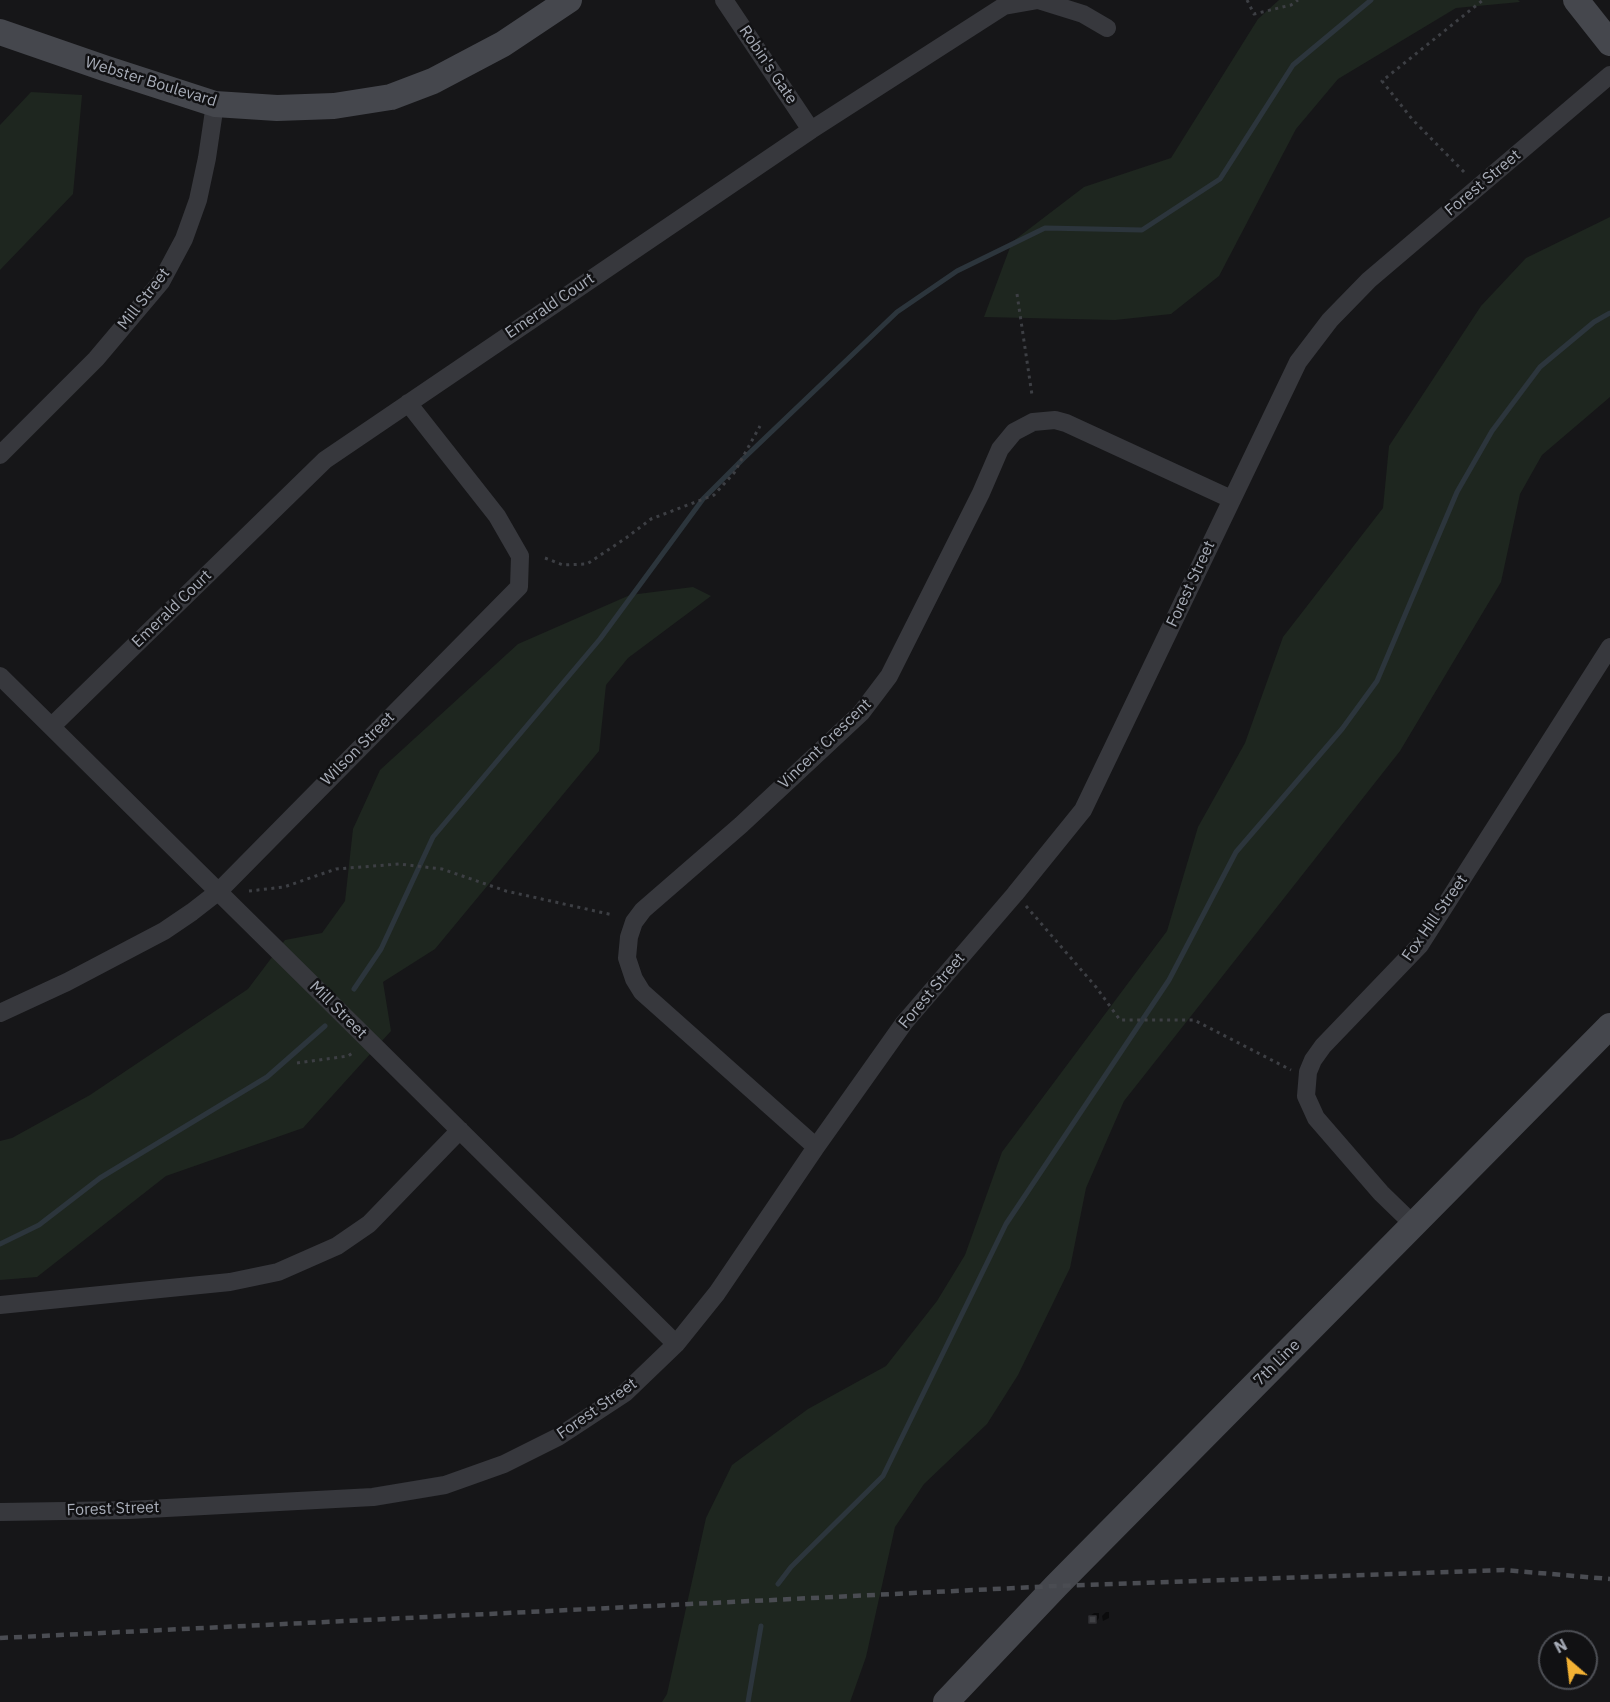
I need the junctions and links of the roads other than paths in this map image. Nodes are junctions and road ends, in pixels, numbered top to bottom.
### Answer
1 (569, 0) edge
2 (724, 0) edge
3 (1576, 0) edge
4 (1107, 28) dead end
5 (0, 32) edge
6 (1610, 43) edge
7 (1610, 75) edge
8 (215, 104) junction
9 (811, 130) junction
10 (408, 403) junction
11 (0, 455) edge
12 (1231, 499) junction
13 (1610, 647) edge
14 (0, 676) edge
15 (52, 726) junction
16 (219, 891) junction
17 (0, 1013) edge
18 (1610, 1026) edge
19 (460, 1130) junction
20 (816, 1147) junction
21 (1414, 1225) junction
22 (0, 1305) edge
23 (676, 1344) junction
24 (0, 1512) edge
25 (946, 1702) edge

1 - 8 street, Webster Boulevard
2 - 9 street, Robin's Gate
3 - 6 street
4 - 9 street, Emerald Court
5 - 8 street, Webster Boulevard
7 - 12 street, Forest Street
8 - 11 street, Mill Street
9 - 10 street, Emerald Court
10 - 15 street, Emerald Court
10 - 16 street, Wilson Street
12 - 20 street, Forest Street
12 - 20 street, Vincent Crescent
13 - 21 street, Fox Hill Street
14 - 15 street, Mill Street
15 - 16 street, Mill Street
16 - 17 street, Wilson Street
16 - 19 street, Mill Street
18 - 21 street, 7th Line
19 - 22 street
19 - 23 street, Mill Street
20 - 23 street, Forest Street
21 - 25 street, 7th Line
23 - 24 street, Forest Street

